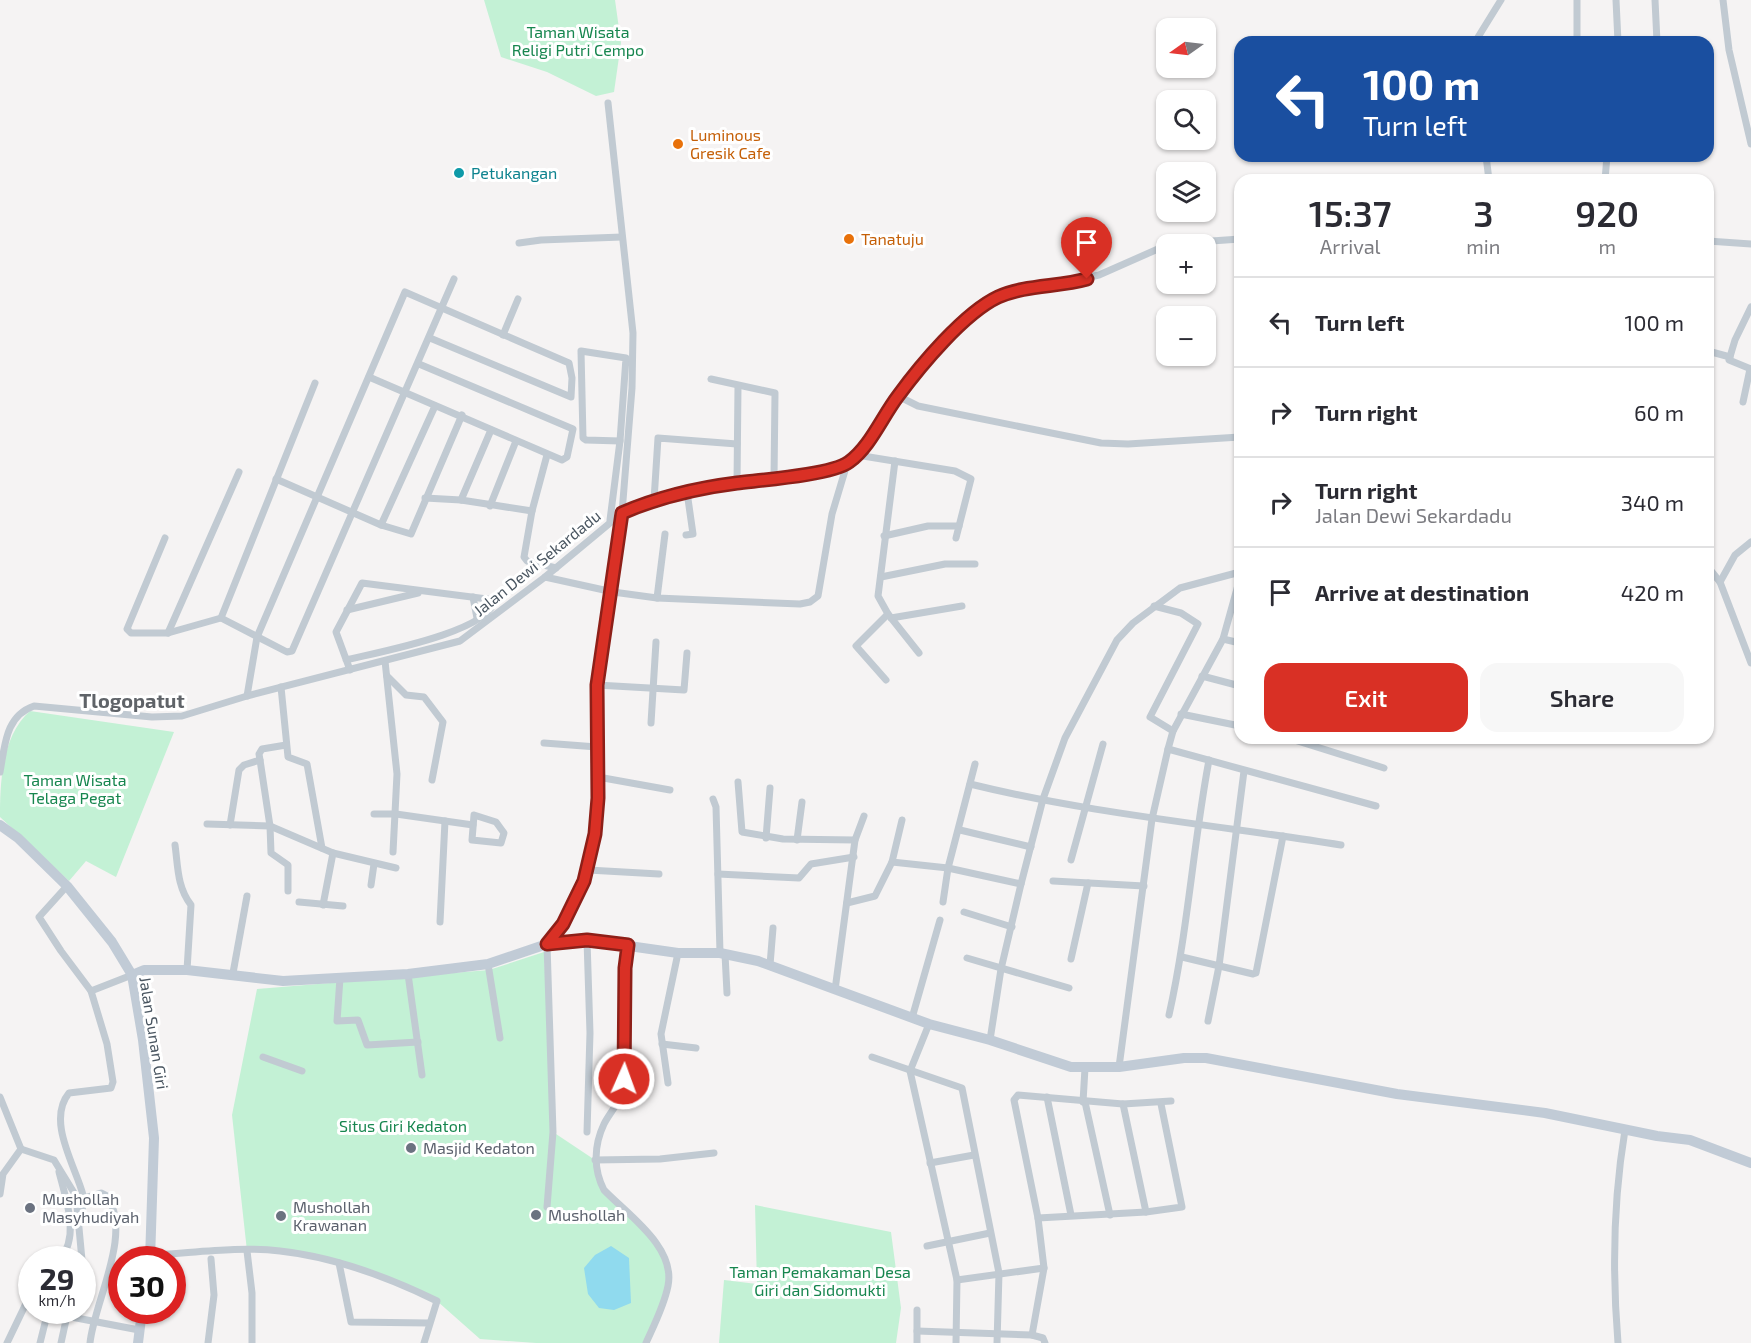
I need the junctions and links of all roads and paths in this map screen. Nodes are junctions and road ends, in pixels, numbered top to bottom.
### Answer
1 (1501, 0) edge
2 (1577, 0) edge
3 (1616, 0) edge
4 (1656, 0) edge
5 (1723, 0) edge
6 (1478, 36) edge
7 (1577, 36) edge
8 (1618, 36) edge
9 (1657, 36) edge
10 (608, 103) dead end
11 (1751, 144) edge
12 (622, 237) junction
13 (1234, 240) edge
14 (1216, 241) edge
15 (1714, 241) edge
16 (519, 243) dead end
17 (1751, 244) edge
18 (1156, 250) edge
19 (454, 279) dead end
20 (518, 299) dead end
21 (440, 307) junction
22 (1751, 307) edge
23 (1747, 325) edge
24 (503, 335) junction
25 (430, 338) junction
26 (1714, 353) edge
27 (1730, 357) junction
28 (419, 364) junction
29 (1750, 369) edge
30 (369, 377) junction
31 (711, 379) dead end
32 (315, 383) dead end
33 (738, 386) junction
34 (406, 393) junction
35 (898, 396) junction
36 (1743, 402) dead end
37 (435, 406) junction
38 (462, 415) junction
39 (491, 430) junction
40 (1234, 436) edge
41 (516, 441) junction
42 (620, 441) junction
43 (737, 444) junction
44 (547, 455) junction
45 (857, 455) junction
46 (895, 461) junction
47 (847, 464) junction
48 (239, 472) dead end
49 (276, 479) junction
50 (774, 479) junction
51 (737, 483) junction
52 (687, 492) junction
53 (317, 497) junction
54 (425, 498) junction
55 (461, 500) junction
56 (654, 500) junction
57 (490, 506) junction
58 (532, 511) junction
59 (354, 513) junction
60 (622, 513) junction
61 (610, 520) junction
62 (381, 525) junction
63 (959, 526) junction
64 (665, 534) dead end
65 (686, 535) dead end
66 (884, 536) junction
67 (165, 538) dead end
68 (956, 538) dead end
69 (1751, 542) edge
70 (975, 564) dead end
71 (556, 568) junction
72 (1234, 574) edge
73 (1714, 574) edge
74 (545, 577) junction
75 (881, 577) junction
76 (1720, 582) junction
77 (421, 592) junction
78 (613, 592) junction
79 (472, 597) junction
80 (657, 598) junction
81 (962, 606) dead end
82 (1154, 606) junction
83 (347, 609) junction
84 (1234, 609) edge
85 (889, 616) junction
86 (221, 618) junction
87 (477, 618) junction
88 (168, 633) junction
89 (257, 637) junction
90 (1223, 639) junction
91 (656, 642) dead end
92 (1234, 642) edge
93 (687, 653) dead end
94 (919, 653) dead end
95 (346, 660) junction
96 (384, 661) junction
97 (1751, 663) edge
98 (350, 670) junction
99 (387, 676) junction
100 (1202, 676) junction
101 (886, 680) dead end
102 (1234, 684) edge
103 (597, 685) junction
104 (281, 687) junction
105 (653, 687) junction
106 (247, 696) junction
107 (1181, 714) junction
108 (651, 723) dead end
109 (1234, 725) edge
110 (1173, 731) junction
111 (544, 743) dead end
112 (1104, 744) dead end
113 (1307, 744) edge
114 (286, 746) junction
115 (597, 747) junction
116 (1168, 749) junction
117 (260, 760) junction
118 (1209, 760) junction
119 (975, 764) dead end
120 (1384, 768) dead end
121 (1244, 771) junction
122 (0, 772) edge
123 (598, 777) junction
124 (432, 780) dead end
125 (738, 782) dead end
126 (970, 784) junction
127 (770, 788) dead end
128 (670, 790) dead end
129 (713, 799) dead end
130 (1043, 799) junction
131 (802, 802) dead end
132 (1086, 806) junction
133 (1376, 806) dead end
134 (374, 814) dead end
135 (396, 814) junction
136 (864, 816) dead end
137 (1152, 819) junction
138 (903, 820) dead end
139 (445, 821) junction
140 (207, 824) dead end
141 (1197, 824) junction
142 (0, 825) edge
143 (230, 825) junction
144 (473, 825) junction
145 (270, 826) junction
146 (1236, 828) junction
147 (960, 830) junction
148 (1282, 836) junction
149 (766, 838) junction
150 (797, 840) junction
151 (855, 840) junction
152 (175, 844) dead end
153 (1341, 845) dead end
154 (1031, 847) junction
155 (322, 849) junction
156 (393, 852) dead end
157 (333, 853) junction
158 (854, 857) junction
159 (1071, 860) dead end
160 (892, 862) junction
161 (374, 864) junction
162 (396, 868) dead end
163 (948, 868) junction
164 (588, 870) junction
165 (659, 874) dead end
166 (718, 874) junction
167 (1053, 881) dead end
168 (1088, 883) junction
169 (1021, 884) junction
170 (371, 885) dead end
171 (67, 886) junction
172 (1144, 886) junction
173 (288, 891) dead end
174 (247, 896) dead end
175 (299, 902) dead end
176 (943, 902) dead end
177 (847, 903) junction
178 (323, 904) junction
179 (343, 906) dead end
180 (964, 912) dead end
181 (940, 920) dead end
182 (440, 922) dead end
183 (1012, 927) junction
184 (773, 928) dead end
185 (587, 940) junction
186 (547, 944) junction
187 (628, 945) junction
188 (678, 953) junction
189 (723, 953) junction
190 (1182, 957) junction
191 (967, 958) dead end
192 (1071, 959) dead end
193 (488, 964) junction
194 (770, 964) junction
195 (1219, 966) junction
196 (1001, 969) junction
197 (187, 970) junction
198 (233, 974) junction
199 (408, 974) junction
200 (132, 975) junction
201 (340, 978) junction
202 (1069, 988) dead end
203 (836, 990) junction
204 (91, 991) junction
205 (727, 993) dead end
206 (1169, 1015) dead end
207 (912, 1018) junction
208 (1208, 1021) dead end
209 (929, 1024) junction
210 (500, 1038) dead end
211 (990, 1040) junction
212 (418, 1042) junction
213 (662, 1044) junction
214 (696, 1048) dead end
215 (263, 1057) dead end
216 (872, 1057) dead end
217 (1119, 1067) junction
218 (1085, 1068) junction
219 (302, 1071) dead end
220 (910, 1071) junction
221 (422, 1075) dead end
222 (668, 1083) dead end
223 (0, 1096) edge
224 (1047, 1097) junction
225 (1171, 1101) dead end
226 (1084, 1102) junction
227 (1123, 1104) junction
228 (1161, 1104) junction
229 (1625, 1130) junction
230 (587, 1132) dead end
231 (21, 1149) junction
232 (714, 1153) dead end
233 (974, 1155) junction
234 (595, 1160) junction
235 (930, 1162) junction
236 (1751, 1162) edge
237 (57, 1164) junction
238 (0, 1194) edge
239 (84, 1198) junction
240 (547, 1207) dead end
241 (1146, 1212) junction
242 (1071, 1215) junction
243 (1110, 1215) junction
244 (80, 1217) junction
245 (1038, 1218) junction
246 (70, 1219) junction
247 (990, 1233) junction
248 (948, 1242) junction
249 (67, 1246) edge
250 (81, 1246) edge
251 (151, 1246) edge
252 (927, 1246) dead end
253 (247, 1251) junction
254 (186, 1255) edge
255 (211, 1258) dead end
256 (339, 1263) junction
257 (1044, 1268) junction
258 (999, 1273) junction
259 (957, 1280) junction
260 (917, 1310) dead end
261 (96, 1314) edge
262 (18, 1318) edge
263 (96, 1323) edge
264 (429, 1323) junction
265 (44, 1324) edge
266 (66, 1324) edge
267 (92, 1324) edge
268 (140, 1324) edge
269 (139, 1330) junction
270 (916, 1331) junction
271 (956, 1334) junction
272 (998, 1334) junction
273 (1032, 1335) junction
274 (7, 1343) edge
275 (40, 1343) edge
276 (61, 1343) edge
277 (90, 1343) edge
278 (138, 1343) edge
279 (208, 1343) edge
280 (252, 1343) edge
281 (424, 1343) edge
282 (646, 1343) edge
283 (916, 1343) edge
284 (956, 1343) edge
285 (997, 1343) edge
286 (1045, 1343) edge
287 (1618, 1343) edge

1 - 6 street
2 - 7 street
3 - 8 street
4 - 9 street
5 - 11 street
10 - 12 street
12 - 16 street
12 - 60 street
13 - 14 street
15 - 17 street
18 - 35 street
19 - 21 street
20 - 24 street
21 - 24 street
21 - 25 street
21 - 30 street
22 - 23 street
23 - 27 street
24 - 25 street
25 - 28 street
26 - 27 street
27 - 29 street
28 - 34 street
28 - 44 street
29 - 36 street
30 - 34 street
30 - 53 street
31 - 33 street
32 - 49 street
33 - 43 street
33 - 50 street
34 - 37 street
34 - 59 street
35 - 40 street
35 - 45 street
37 - 38 street
37 - 62 street
38 - 39 street
38 - 54 street
39 - 41 street
39 - 55 street
41 - 44 street
41 - 57 street
42 - 42 street
42 - 61 street
43 - 51 street
43 - 56 street
44 - 58 street
45 - 46 street
45 - 47 street
46 - 63 street
46 - 66 street
47 - 50 street, Jalan Dewi Sekardadu
47 - 80 street
48 - 88 street
49 - 53 street
49 - 86 street
50 - 51 street, Jalan Dewi Sekardadu
51 - 52 street, Jalan Dewi Sekardadu
52 - 56 street, Jalan Dewi Sekardadu
52 - 65 street
53 - 59 street
53 - 89 street
54 - 55 street
54 - 62 street
55 - 57 street
56 - 60 street, Jalan Dewi Sekardadu
57 - 58 street
58 - 71 street
59 - 62 street
59 - 89 street
60 - 61 street, Jalan Dewi Sekardadu
60 - 78 street
61 - 71 street, Jalan Dewi Sekardadu
63 - 66 street
63 - 68 street
64 - 80 street
66 - 75 street
67 - 88 street
69 - 76 street
70 - 75 street
71 - 74 street, Jalan Dewi Sekardadu
72 - 82 street
73 - 76 street
74 - 78 street
74 - 96 street, Jalan Dewi Sekardadu
75 - 85 street
76 - 97 street
77 - 79 street
77 - 83 street
77 - 83 street
78 - 80 street
78 - 103 street
79 - 87 street
79 - 87 street
81 - 85 street
82 - 110 street
82 - 130 street
83 - 95 street
84 - 90 street
85 - 94 street
85 - 101 street
86 - 88 street
86 - 89 street
87 - 95 street
89 - 106 street
90 - 92 street
90 - 100 street
91 - 105 street
93 - 105 street
95 - 98 street
96 - 98 street, Jalan Dewi Sekardadu
96 - 99 street
98 - 104 street, Jalan Dewi Sekardadu
99 - 124 street
99 - 135 street
100 - 102 street
100 - 107 street
103 - 105 street
103 - 115 street
104 - 106 street, Jalan Dewi Sekardadu
104 - 114 street
105 - 108 street
106 - 122 street, Jalan Dewi Sekardadu
107 - 109 street
107 - 110 street
110 - 116 street
111 - 115 street
112 - 132 street
113 - 120 street
114 - 117 street
114 - 155 street
115 - 123 street
116 - 118 street
116 - 137 street
117 - 143 street
117 - 145 street
118 - 121 street
118 - 141 street
119 - 126 street
121 - 133 street
121 - 146 street
123 - 128 street
123 - 164 street
125 - 149 street
126 - 130 street
126 - 147 street
127 - 149 street
129 - 166 street
130 - 132 street
130 - 154 street
131 - 150 street
132 - 137 street
132 - 159 street
134 - 135 street
135 - 139 street
135 - 156 street
136 - 151 street
137 - 141 street
137 - 172 street
138 - 160 street
139 - 144 street
139 - 182 street
140 - 143 street
141 - 146 street
141 - 190 street
142 - 171 street, Jalan Sunan Giri
143 - 145 street
144 - 144 street
145 - 155 street
145 - 173 street
146 - 148 street
146 - 195 street
147 - 154 street
147 - 163 street
148 - 153 street
148 - 195 street
149 - 150 street
150 - 151 street
151 - 158 street
152 - 197 street
154 - 169 street
155 - 157 street
157 - 161 street
157 - 178 street
158 - 166 street
158 - 177 street
160 - 163 street
160 - 177 street
161 - 162 street
161 - 170 street
163 - 169 street
163 - 176 street
164 - 165 street
164 - 186 street
166 - 189 street
167 - 168 street
168 - 172 street
168 - 192 street
169 - 183 street
171 - 200 street, Jalan Sunan Giri
171 - 204 street
172 - 217 street
174 - 198 street
175 - 178 street
177 - 203 street
178 - 179 street
180 - 183 street
181 - 207 street
183 - 196 street
184 - 194 street
185 - 186 street
185 - 187 street
185 - 230 street
186 - 193 street
186 - 240 street
187 - 188 street
187 - 234 street
188 - 189 street
188 - 213 street
189 - 194 street
189 - 205 street
190 - 195 street
190 - 206 street
191 - 196 street
193 - 199 street
193 - 210 street
194 - 203 street
195 - 208 street
196 - 202 street
196 - 211 street
197 - 198 street
197 - 200 street
198 - 201 street
199 - 201 street
199 - 212 street
200 - 204 street
200 - 251 street, Jalan Sunan Giri
201 - 212 street
203 - 207 street
204 - 239 street
207 - 209 street
209 - 211 street
209 - 220 street
211 - 218 street
212 - 221 street
213 - 214 street
213 - 222 street
215 - 219 street
216 - 220 street
217 - 218 street
217 - 229 street
218 - 226 street
220 - 233 street
220 - 235 street
223 - 231 street
224 - 226 street
224 - 242 street
224 - 245 street
225 - 228 street
226 - 227 street
226 - 243 street
227 - 228 street
227 - 241 street
228 - 241 street
229 - 236 street
229 - 287 street
231 - 237 street
231 - 238 street
232 - 234 street
233 - 235 street
233 - 247 street
234 - 282 street
235 - 248 street
237 - 244 street
237 - 246 street
239 - 244 street
239 - 261 street
241 - 243 street
242 - 243 street
242 - 245 street
244 - 246 street
244 - 250 street
245 - 257 street
246 - 249 street
247 - 248 street
247 - 258 street
248 - 252 street
248 - 259 street
253 - 254 street
253 - 256 street
253 - 280 street
255 - 279 street
256 - 264 street
256 - 264 street
257 - 258 street
257 - 273 street
258 - 259 street
258 - 272 street
259 - 271 street
260 - 270 street
262 - 274 street
263 - 269 street
264 - 281 street
265 - 275 street
266 - 276 street
267 - 277 street
268 - 269 street
269 - 278 street
270 - 271 street
270 - 283 street
271 - 272 street
271 - 284 street
272 - 273 street
272 - 285 street
273 - 286 street

